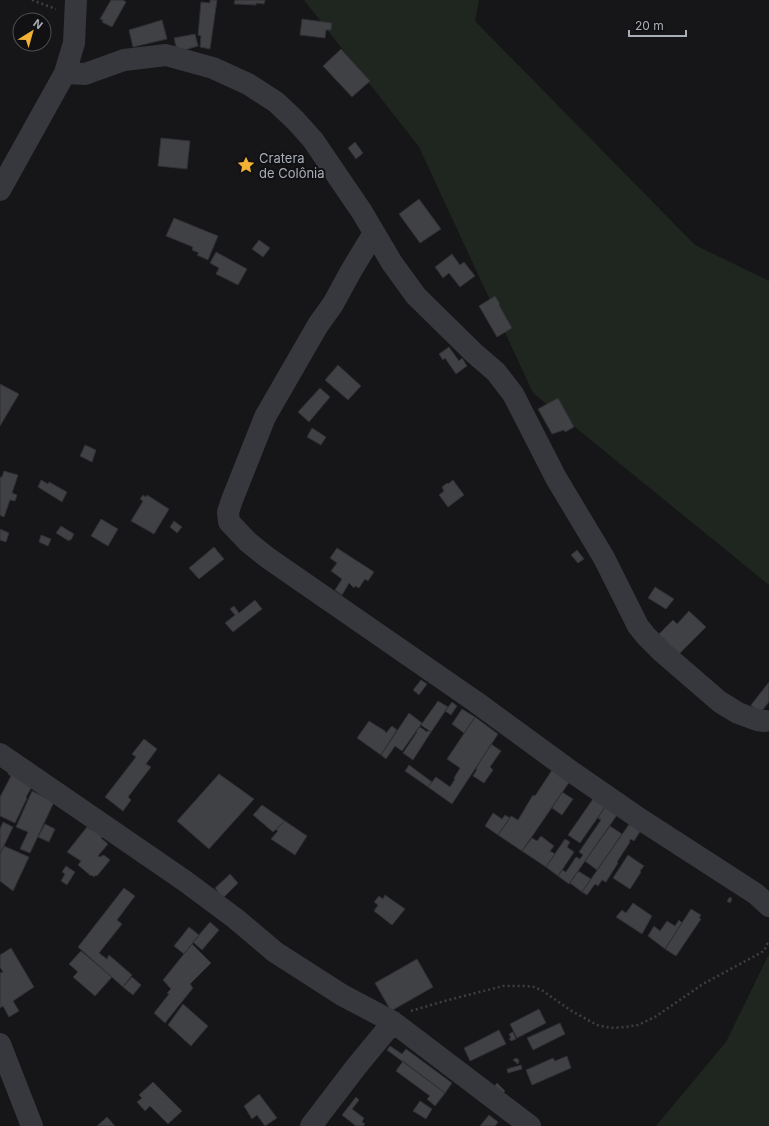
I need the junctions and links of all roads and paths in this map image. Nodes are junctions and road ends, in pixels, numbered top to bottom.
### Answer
1 (76, 0) edge
2 (65, 73) junction
3 (0, 190) edge
4 (374, 233) junction
5 (765, 721) dead end
6 (0, 754) edge
7 (769, 906) edge
8 (769, 940) edge
9 (393, 1022) junction
10 (0, 1044) edge
11 (32, 1126) edge
12 (311, 1126) edge
13 (530, 1126) edge

1 - 2 street
2 - 3 street
2 - 4 street
4 - 5 street
4 - 7 street
6 - 9 street
8 - 9 path
9 - 12 street
9 - 13 street
10 - 11 street

